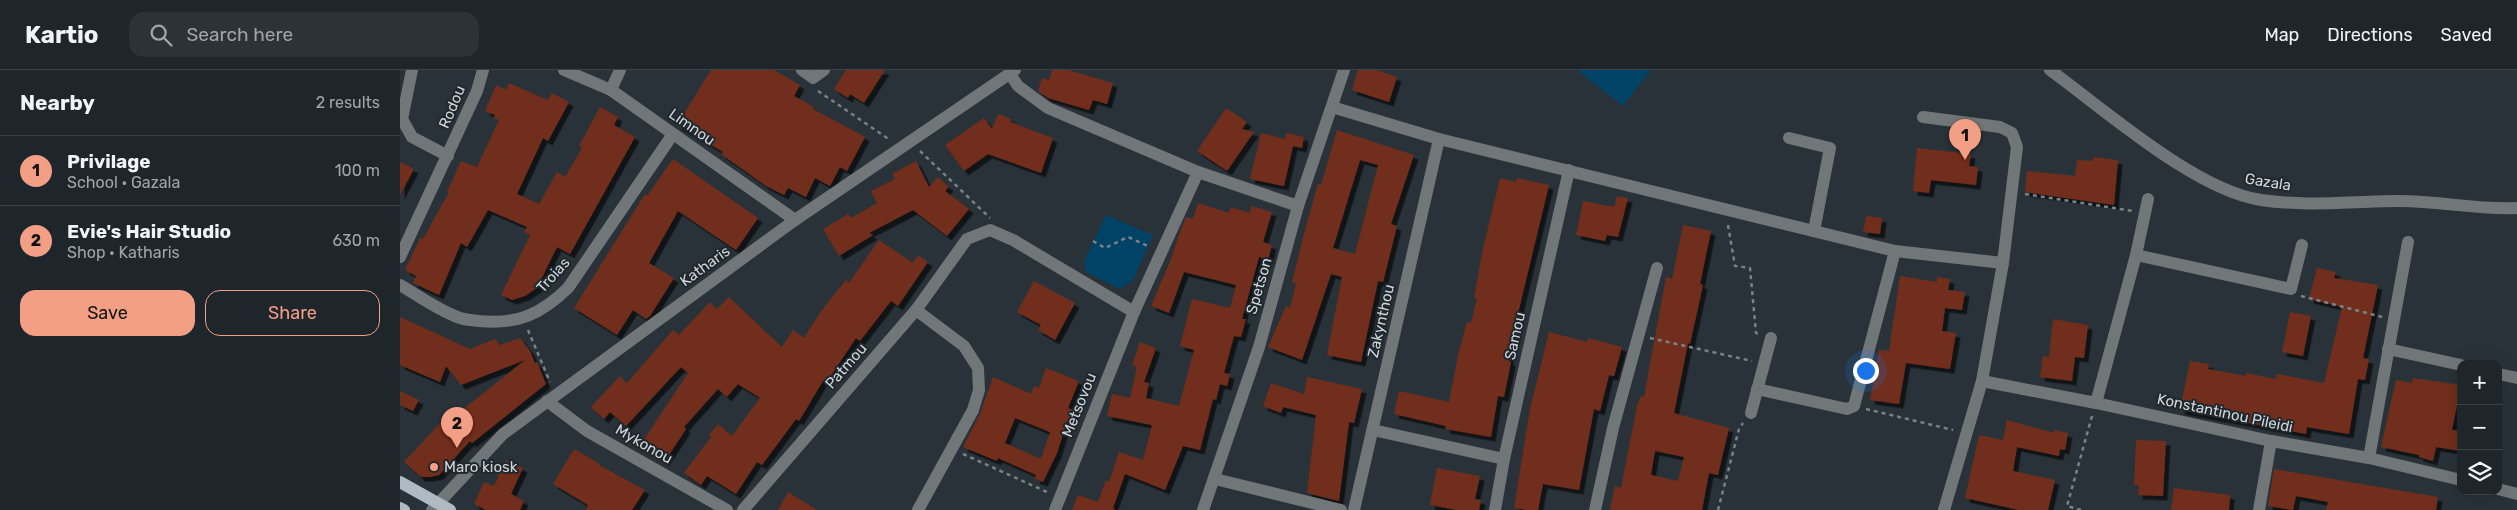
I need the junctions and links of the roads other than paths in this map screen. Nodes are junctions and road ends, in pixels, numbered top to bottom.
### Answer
1 (412, 70) edge
2 (483, 70) edge
3 (564, 70) edge
4 (620, 70) edge
5 (802, 70) edge
6 (1344, 70) edge
7 (2050, 70) edge
8 (1012, 72) edge
9 (819, 74) edge
10 (611, 90) junction
11 (1332, 107) junction
12 (1923, 117) dead end
13 (673, 134) junction
14 (1788, 138) dead end
15 (1439, 139) junction
16 (448, 156) junction
17 (1569, 170) junction
18 (1198, 172) junction
19 (2148, 199) dead end
20 (1298, 206) junction
21 (2517, 208) edge
22 (795, 220) junction
23 (1814, 231) junction
24 (2408, 242) dead end
25 (2302, 245) dead end
26 (1895, 251) junction
27 (2136, 255) junction
28 (400, 257) edge
29 (2003, 262) junction
30 (1657, 268) dead end
31 (400, 285) edge
32 (916, 310) junction
33 (1134, 312) junction
34 (1771, 338) road end
35 (2388, 349) junction
36 (2457, 364) edge
37 (2502, 375) edge
38 (2517, 378) edge
39 (1982, 382) junction
40 (1757, 389) junction
41 (552, 398) junction
42 (2096, 403) junction
43 (1751, 413) road end
44 (1373, 430) junction
45 (2271, 440) junction
46 (2369, 458) junction
47 (1504, 460) junction
48 (1215, 479) junction
49 (2457, 479) edge
50 (400, 482) edge
51 (2502, 491) edge
52 (2517, 494) edge
53 (435, 506) edge
54 (400, 508) edge
55 (404, 510) edge
56 (450, 510) edge
57 (727, 510) edge
58 (742, 510) edge
59 (918, 510) edge
60 (1055, 510) edge
61 (1203, 510) edge
62 (1341, 510) edge
63 (1354, 510) edge
64 (1495, 510) edge
65 (1594, 510) edge
66 (1944, 510) edge
67 (2260, 510) edge

1 - 16 street, Rodou
2 - 16 street, Rodou
3 - 10 street, Limnou
4 - 10 street
5 - 9 street
6 - 11 street, Spetson
7 - 21 street, Gazala
8 - 18 street
8 - 22 street, Katharis
10 - 13 street, Limnou
11 - 15 street
11 - 20 street, Spetson
12 - 29 street
13 - 22 street, Limnou
13 - 31 street, Troias
14 - 23 street
15 - 17 street
15 - 44 street, Zakynthou
16 - 28 street, Rodou
17 - 23 street
17 - 47 street, Samou
18 - 20 street
18 - 33 street, Metsovou
19 - 27 street
20 - 48 street, Spetson
22 - 41 street, Katharis
23 - 26 street
24 - 35 street
25 - 27 street
26 - 29 street
26 - 40 street
27 - 42 street
29 - 39 street
30 - 65 street
32 - 33 street, Patmou
32 - 58 street, Patmou
32 - 59 street
33 - 60 street, Metsovou
34 - 40 street
35 - 36 street
35 - 46 street
37 - 38 street
39 - 42 street, Konstantinou Pileidi
39 - 66 street
40 - 43 street
41 - 53 street, Katharis
41 - 57 street, Mykonou
42 - 45 street, Konstantinou Pileidi
44 - 47 street
44 - 63 street, Zakynthou
45 - 46 street, Konstantinou Pileidi
45 - 67 street
46 - 49 street, Konstantinou Pileidi
47 - 64 street, Samou
48 - 61 street, Spetson
48 - 62 street
50 - 53 main road
51 - 52 street
53 - 56 main road
54 - 55 main road

